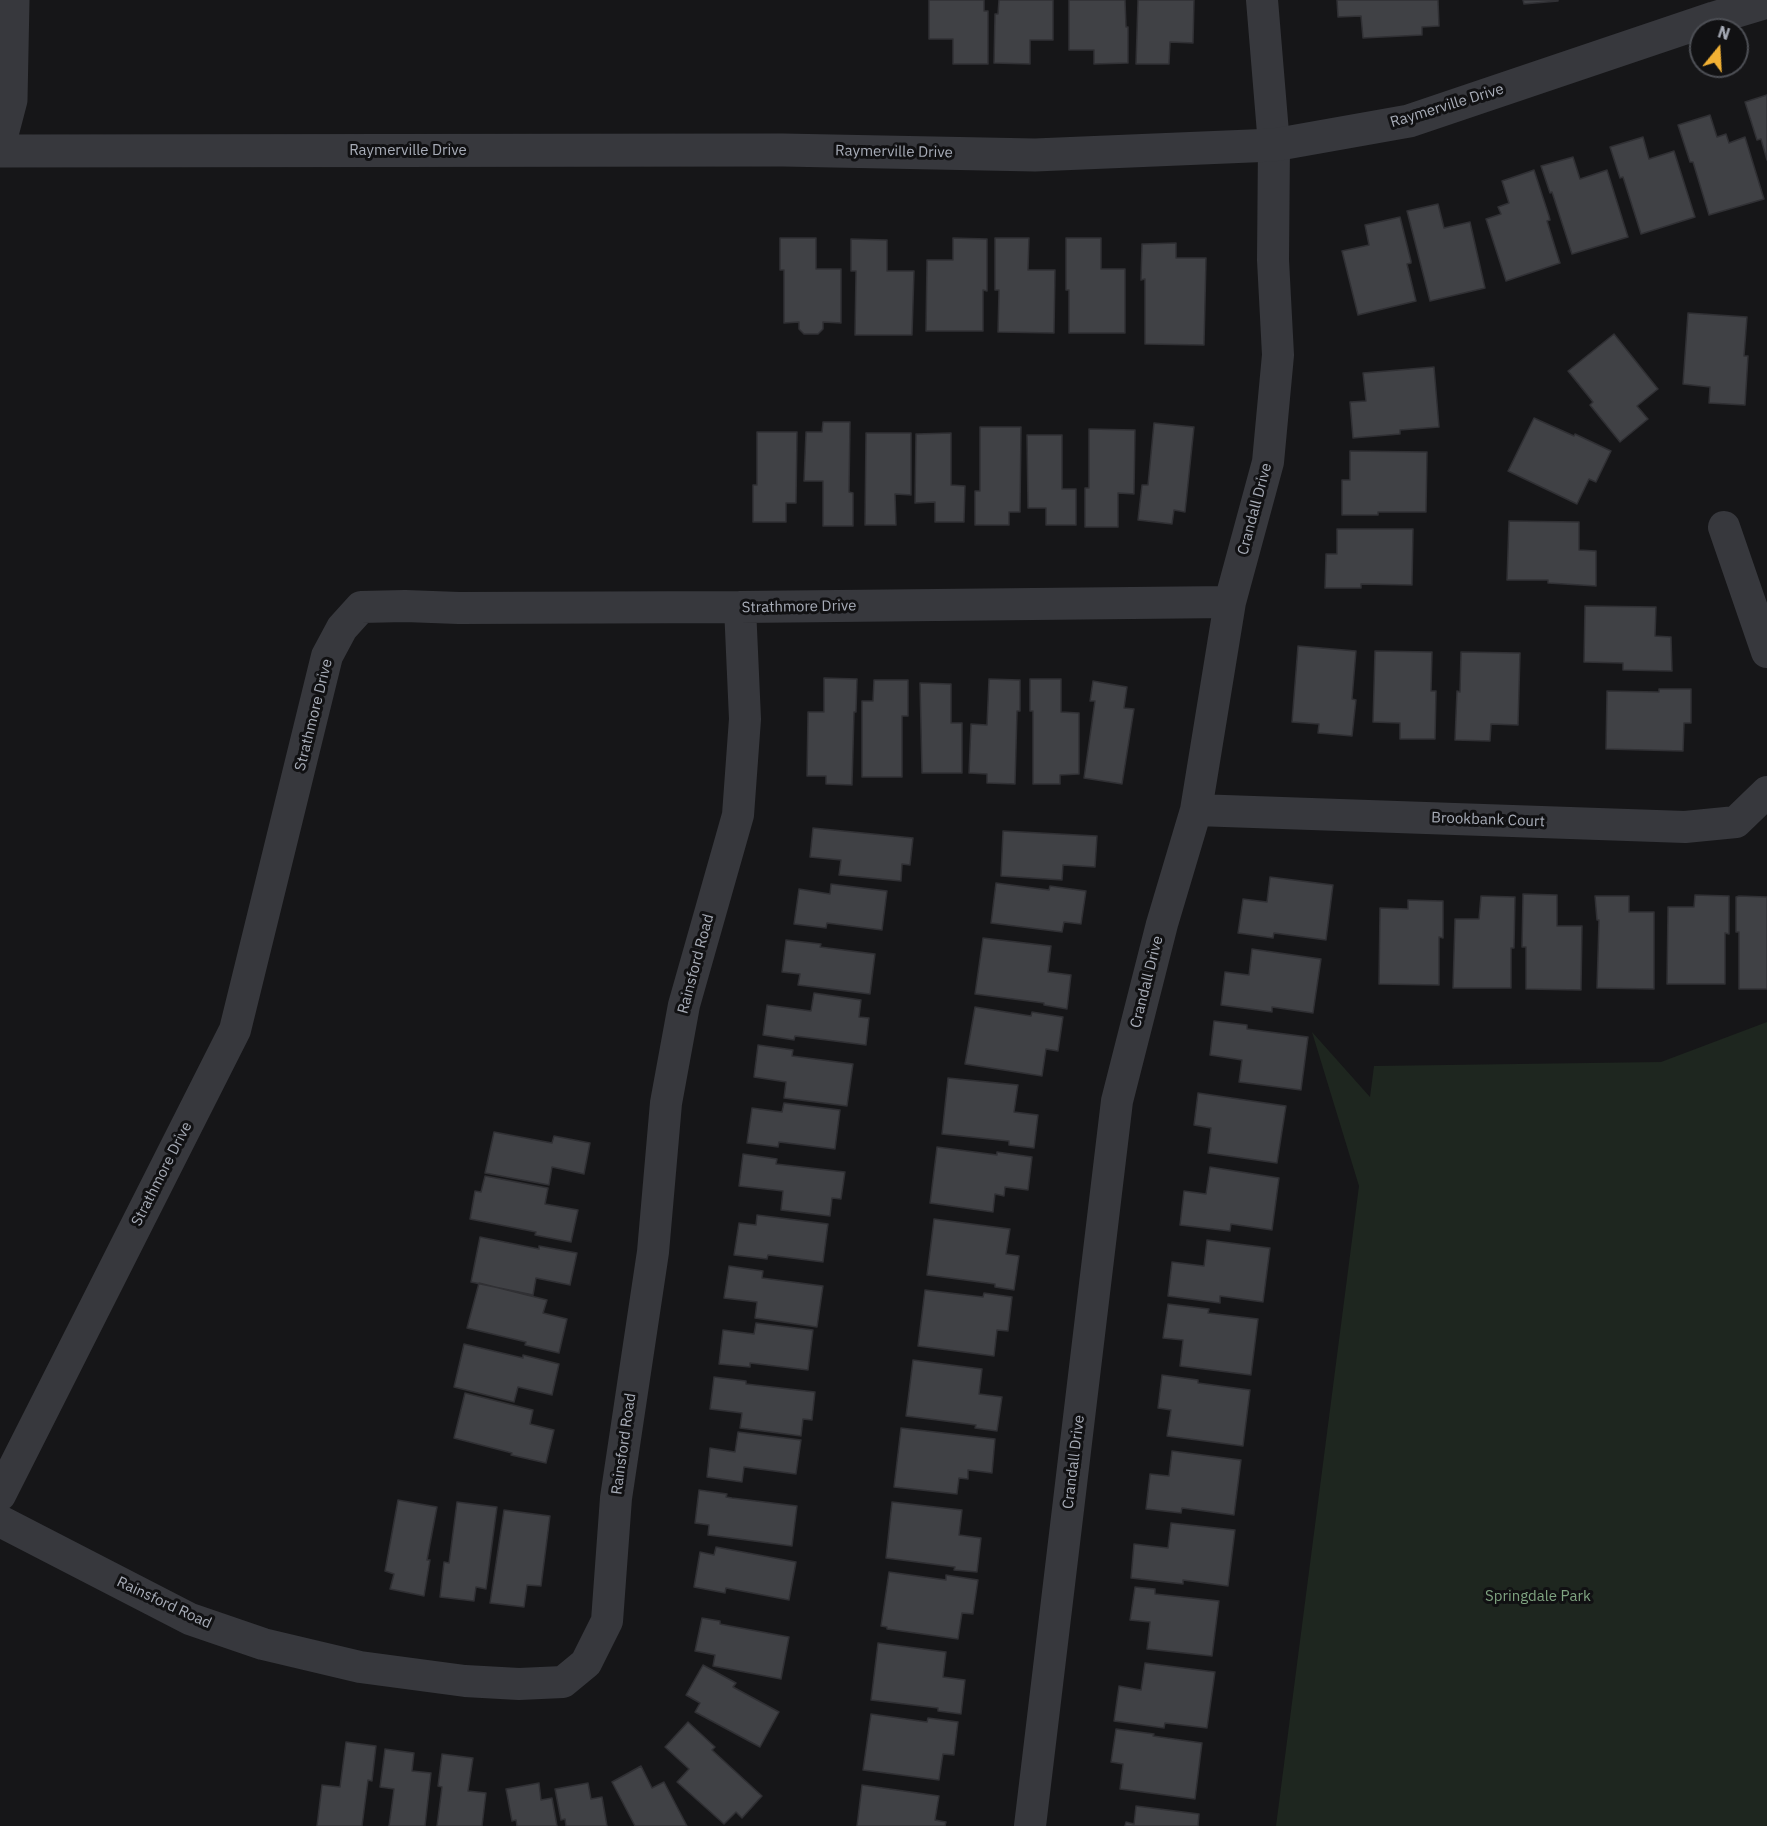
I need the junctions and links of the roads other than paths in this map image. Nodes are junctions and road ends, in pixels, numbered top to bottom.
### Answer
1 (13, 0) edge
2 (1262, 0) edge
3 (1767, 2) edge
4 (1712, 9) edge
5 (0, 142) edge
6 (1274, 145) junction
7 (0, 151) edge
8 (1724, 526) dead end
9 (1230, 602) junction
10 (740, 607) junction
11 (1767, 652) edge
12 (1767, 792) edge
13 (1196, 810) junction
14 (0, 1495) edge
15 (0, 1521) edge
16 (1030, 1826) edge

1 - 5 street
2 - 6 street, Crandall Drive
3 - 4 street, Raymerville Drive
4 - 6 street, Raymerville Drive
6 - 7 street, Raymerville Drive
6 - 9 street, Crandall Drive
8 - 11 street
9 - 10 street, Strathmore Drive
9 - 13 street, Crandall Drive
10 - 14 street, Strathmore Drive
10 - 15 street, Rainsford Road
12 - 13 street, Brookbank Court
13 - 16 street, Crandall Drive

